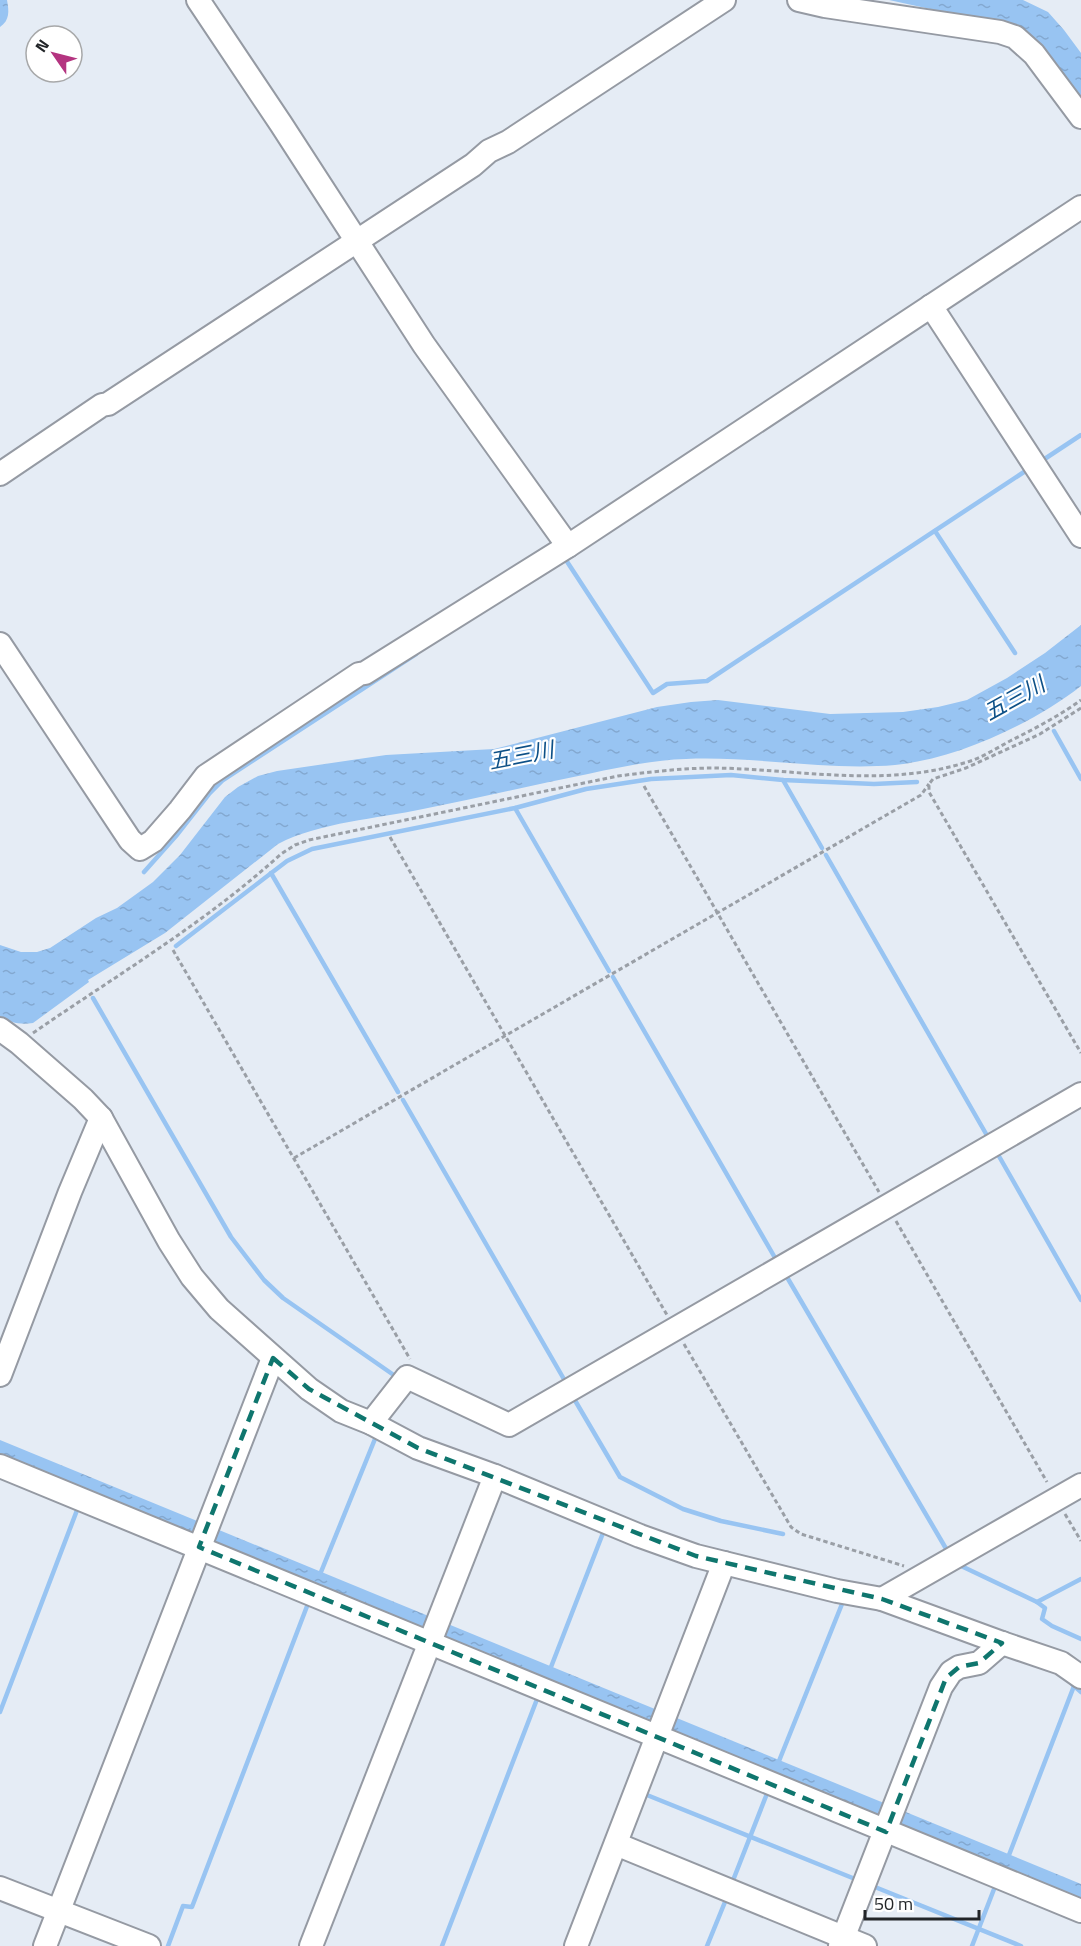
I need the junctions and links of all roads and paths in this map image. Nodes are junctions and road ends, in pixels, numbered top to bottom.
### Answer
1 (198, 0) edge
2 (724, 0) edge
3 (800, 0) edge
4 (1081, 117) edge
5 (1081, 207) edge
6 (356, 241) junction
7 (931, 306) junction
8 (0, 474) edge
9 (1081, 536) edge
10 (568, 546) junction
11 (0, 644) edge
12 (1081, 700) edge
13 (1081, 708) edge
14 (929, 784) junction
15 (644, 786) dead end
16 (390, 837) dead end
17 (717, 913) junction
18 (173, 950) dead end
19 (0, 1029) edge
20 (505, 1036) junction
21 (19, 1043) junction
22 (1081, 1053) edge
23 (1081, 1095) edge
24 (101, 1118) junction
25 (294, 1158) junction
26 (887, 1206) junction
27 (675, 1329) junction
28 (273, 1358) junction
29 (0, 1375) edge
30 (407, 1377) junction
31 (371, 1423) junction
32 (0, 1466) edge
33 (495, 1476) junction
34 (1081, 1485) edge
35 (1057, 1499) junction
36 (1081, 1541) edge
37 (199, 1547) junction
38 (724, 1563) junction
39 (924, 1576) junction
40 (882, 1599) junction
41 (428, 1643) junction
42 (1002, 1643) junction
43 (1081, 1677) edge
44 (657, 1736) junction
45 (886, 1832) junction
46 (616, 1844) junction
47 (0, 1888) edge
48 (59, 1911) junction
49 (1081, 1911) edge
50 (842, 1942) edge
51 (45, 1946) edge
52 (149, 1946) edge
53 (311, 1946) edge
54 (576, 1946) edge
55 (865, 1946) edge

1 - 6 street
2 - 6 street
3 - 4 street
5 - 7 street
6 - 8 street
6 - 10 street
7 - 9 street
7 - 10 street
10 - 11 street
12 - 21 path
13 - 14 path
14 - 17 path
14 - 22 path
15 - 17 path
16 - 20 path
17 - 20 path
17 - 26 path
18 - 25 path
19 - 21 street
20 - 25 path
20 - 27 path
21 - 24 street
23 - 26 street
24 - 28 street
24 - 29 street
25 - 30 path
26 - 27 street
26 - 35 path
27 - 30 street
27 - 39 path
28 - 31 street
28 - 37 street
30 - 31 street
31 - 33 street
32 - 37 street
33 - 38 street
33 - 41 street
34 - 35 street
35 - 36 path
35 - 39 street
37 - 41 street
37 - 48 street
38 - 40 street
38 - 44 street
39 - 40 street
40 - 42 street
41 - 44 street
41 - 53 street
42 - 43 street
42 - 45 street
44 - 45 street
44 - 46 street
45 - 49 street
45 - 50 street
46 - 50 street
46 - 54 street
47 - 48 street
48 - 51 street
48 - 52 street
50 - 55 street

